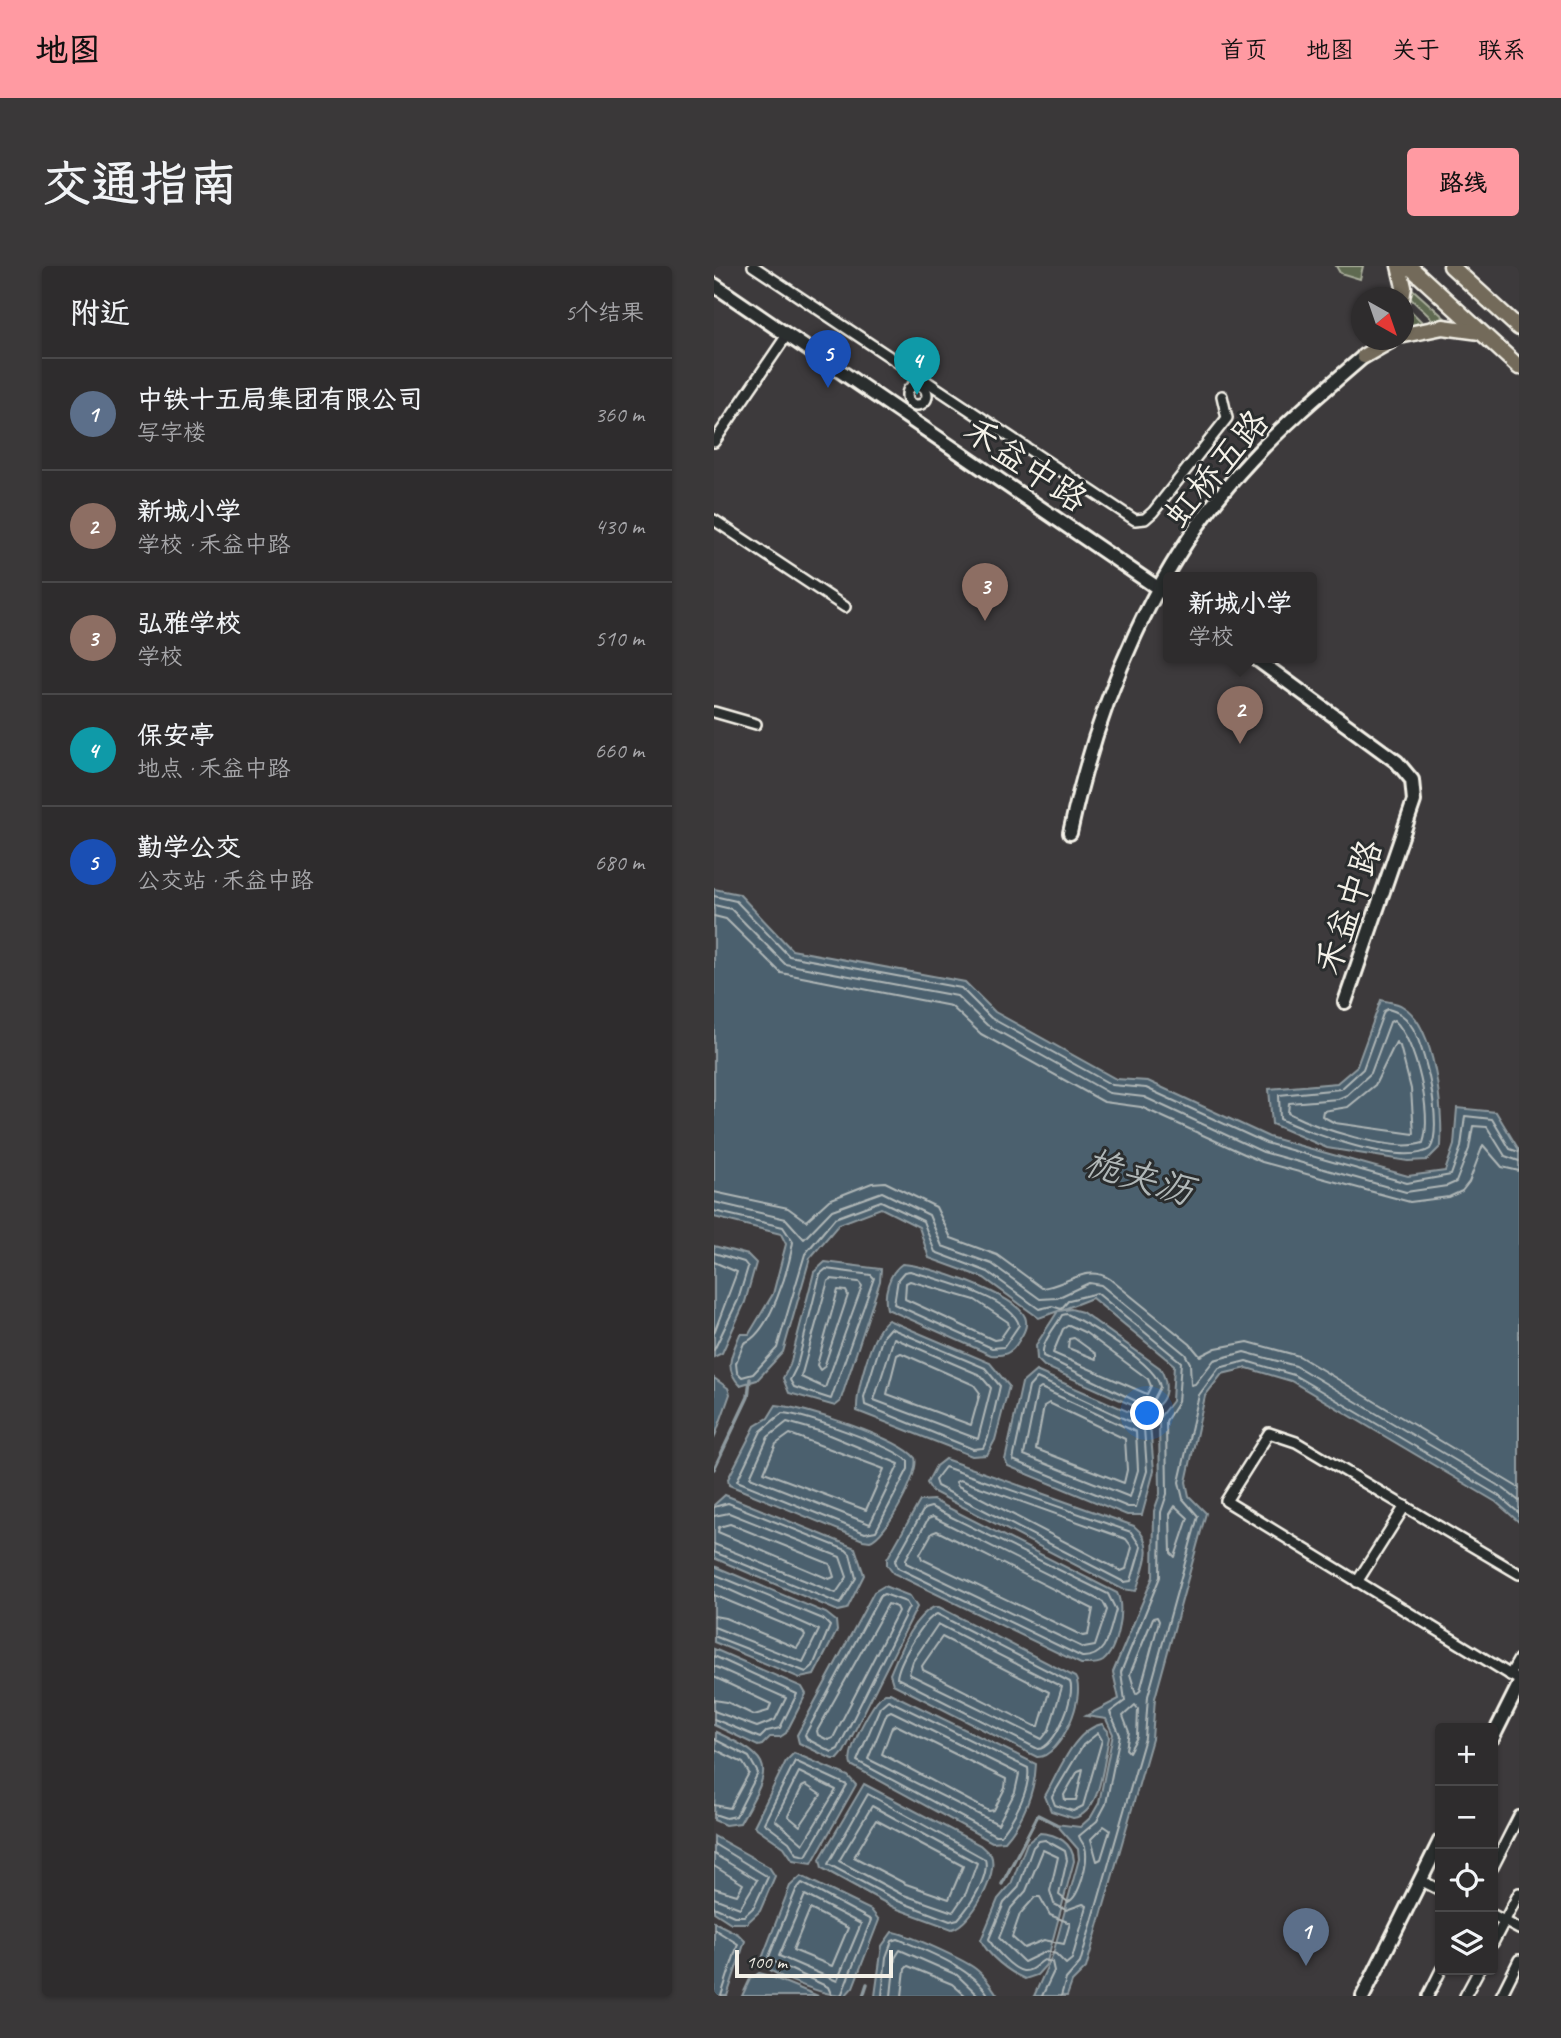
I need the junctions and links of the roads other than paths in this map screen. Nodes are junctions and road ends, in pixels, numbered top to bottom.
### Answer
1 (753, 266) edge
2 (1399, 266) edge
3 (1409, 266) edge
4 (1460, 269) edge
5 (714, 285) edge
6 (1404, 287) edge
7 (1519, 328) edge
8 (1480, 332) junction
9 (1414, 333) edge
10 (786, 335) junction
11 (1370, 350) edge
12 (1374, 350) edge
13 (1364, 356) junction
14 (1519, 367) edge
15 (925, 384) junction
16 (1222, 396) dead end
17 (907, 408) junction
18 (714, 442) edge
19 (714, 520) edge
20 (1175, 572) edge
21 (1163, 591) edge
22 (1163, 594) edge
23 (845, 607) dead end
24 (1262, 663) edge
25 (714, 712) edge
26 (756, 724) dead end
27 (1069, 833) dead end
28 (1345, 1002) dead end
29 (1405, 1506) junction
30 (1519, 1574) edge
31 (1357, 1581) junction
32 (1519, 1659) edge
33 (1516, 1680) edge
34 (1498, 1725) edge
35 (1519, 1816) edge
36 (1436, 1849) edge
37 (1498, 1857) edge
38 (1420, 1880) junction
39 (1435, 1888) edge
40 (1519, 1893) edge
41 (1498, 1918) edge
42 (1504, 1921) junction
43 (1519, 1929) edge
44 (1498, 1933) edge
45 (1519, 1960) edge
46 (1439, 1975) edge
47 (1476, 1975) edge
48 (1363, 1996) edge
49 (1429, 1996) edge
50 (1465, 1996) edge
51 (1501, 1996) edge

1 - 15 street
2 - 6 main road
3 - 8 main road
4 - 7 main road
5 - 10 street, 禾益中路
8 - 9 main road
8 - 14 main road
10 - 17 street, 禾益中路
10 - 18 street
11 - 13 main road
12 - 13 main road
13 - 20 street, 虹桥五路
15 - 16 street
15 - 17 street
17 - 21 street, 禾益中路
19 - 23 street
22 - 27 street, 虹桥五路
24 - 28 street, 禾益中路
25 - 26 street
29 - 30 street
29 - 31 street
29 - 31 street
31 - 33 street
32 - 33 street
33 - 34 street
35 - 37 street
36 - 38 street
38 - 39 street
38 - 48 street
40 - 42 street
41 - 42 street
42 - 43 street
42 - 44 street
45 - 51 street
46 - 49 street
47 - 50 street

